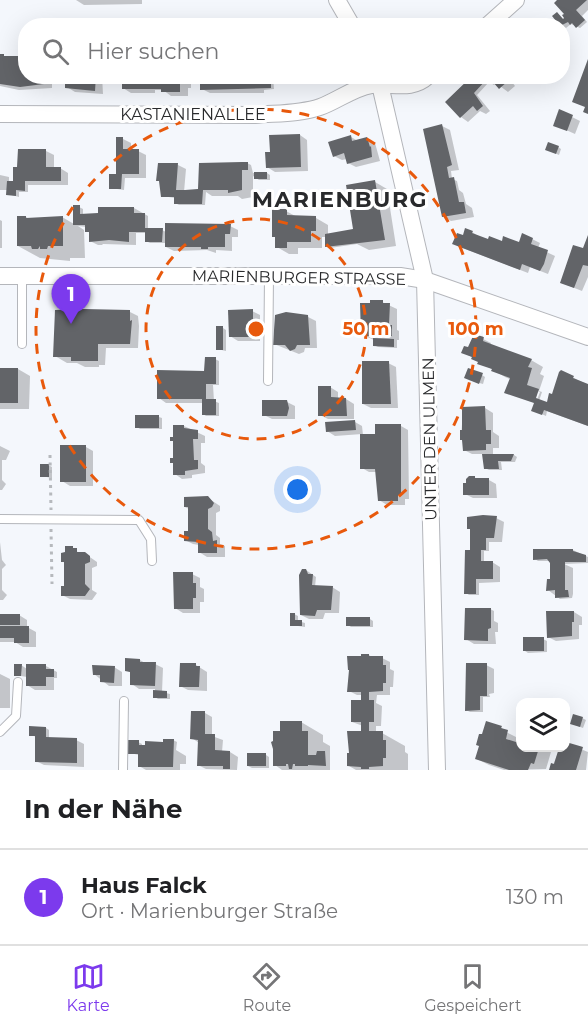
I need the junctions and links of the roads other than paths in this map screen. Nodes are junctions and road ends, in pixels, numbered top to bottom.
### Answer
1 (337, 0) edge
2 (516, 0) edge
3 (347, 18) edge
4 (496, 18) edge
5 (370, 84) edge
6 (381, 84) edge
7 (0, 114) edge
8 (22, 275) junction
9 (0, 276) edge
10 (269, 276) junction
11 (425, 280) junction
12 (588, 337) edge
13 (22, 344) dead end
14 (268, 381) dead end
15 (0, 519) edge
16 (152, 561) dead end
17 (18, 682) dead end
18 (124, 701) dead end
19 (0, 732) edge
20 (123, 770) edge
21 (437, 770) edge

1 - 3 street
2 - 4 street
5 - 7 street, KASTANIENALLEE
6 - 11 street, UNTER DEN ULMEN
8 - 9 street, MARIENBURGER STRASSE
8 - 10 street, MARIENBURGER STRASSE
8 - 13 lane
10 - 11 street, MARIENBURGER STRASSE
10 - 14 lane
11 - 12 street, MARIENBURGER STRASSE
11 - 21 street, UNTER DEN ULMEN
15 - 16 lane
17 - 19 lane
18 - 20 lane

